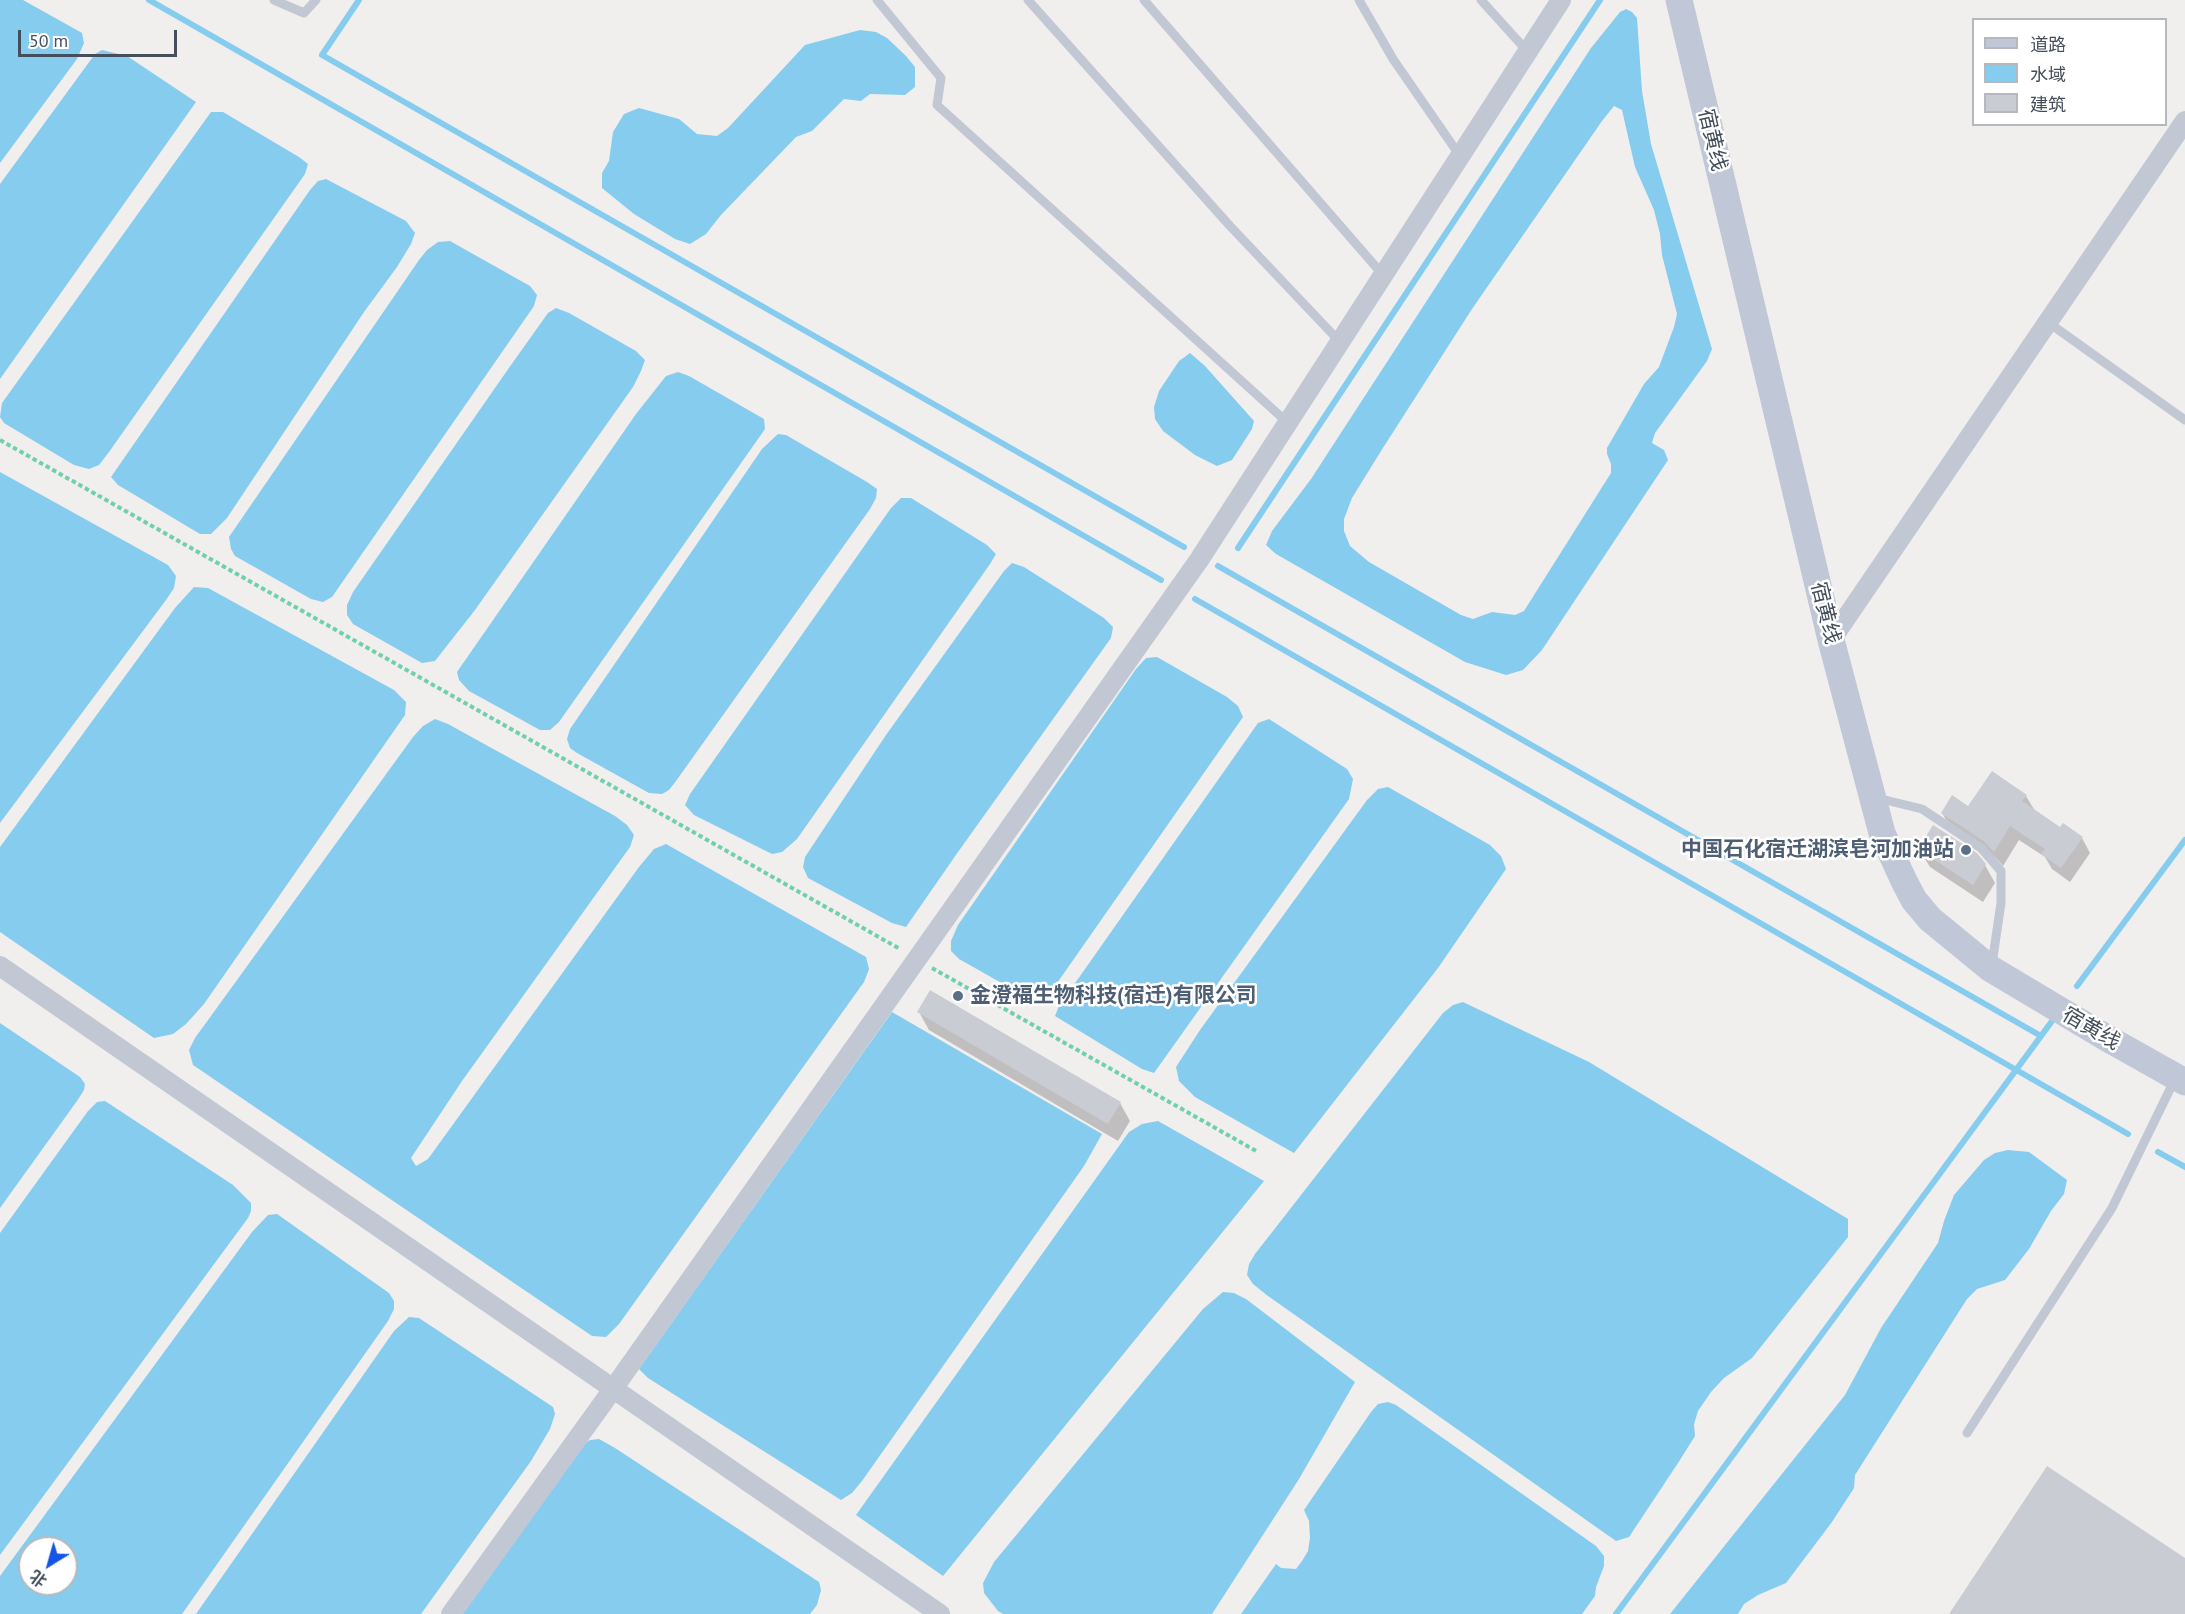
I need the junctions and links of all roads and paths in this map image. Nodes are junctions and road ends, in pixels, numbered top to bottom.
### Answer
1 (274, 0) edge
2 (316, 0) edge
3 (877, 0) edge
4 (1028, 0) edge
5 (1144, 0) edge
6 (1359, 0) edge
7 (1482, 0) edge
8 (1561, 0) edge
9 (1679, 0) edge
10 (1528, 52) junction
11 (2185, 121) edge
12 (1460, 156) junction
13 (1383, 275) junction
14 (2049, 323) junction
15 (1340, 342) junction
16 (2185, 420) edge
17 (1288, 423) junction
18 (0, 440) edge
19 (1831, 640) junction
20 (1873, 797) junction
21 (917, 959) junction
22 (0, 966) edge
23 (1991, 969) junction
24 (2180, 1079) edge
25 (1258, 1152) dead end
26 (613, 1389) junction
27 (1967, 1433) dead end
28 (451, 1614) edge
29 (940, 1614) edge

1 - 2 lane
3 - 17 lane
4 - 15 lane
5 - 13 lane
6 - 12 lane
7 - 10 lane
8 - 10 street
9 - 19 main road, 宿黄线
10 - 12 street
11 - 14 street
12 - 13 street
13 - 15 street
14 - 16 lane
14 - 19 street
15 - 17 street
17 - 21 street
18 - 21 path
19 - 20 main road, 宿黄线
20 - 23 main road, 宿黄线
20 - 23 lane
21 - 25 path
21 - 26 street
22 - 26 street
23 - 24 main road, 宿黄线
24 - 27 lane
26 - 28 street
26 - 29 street

